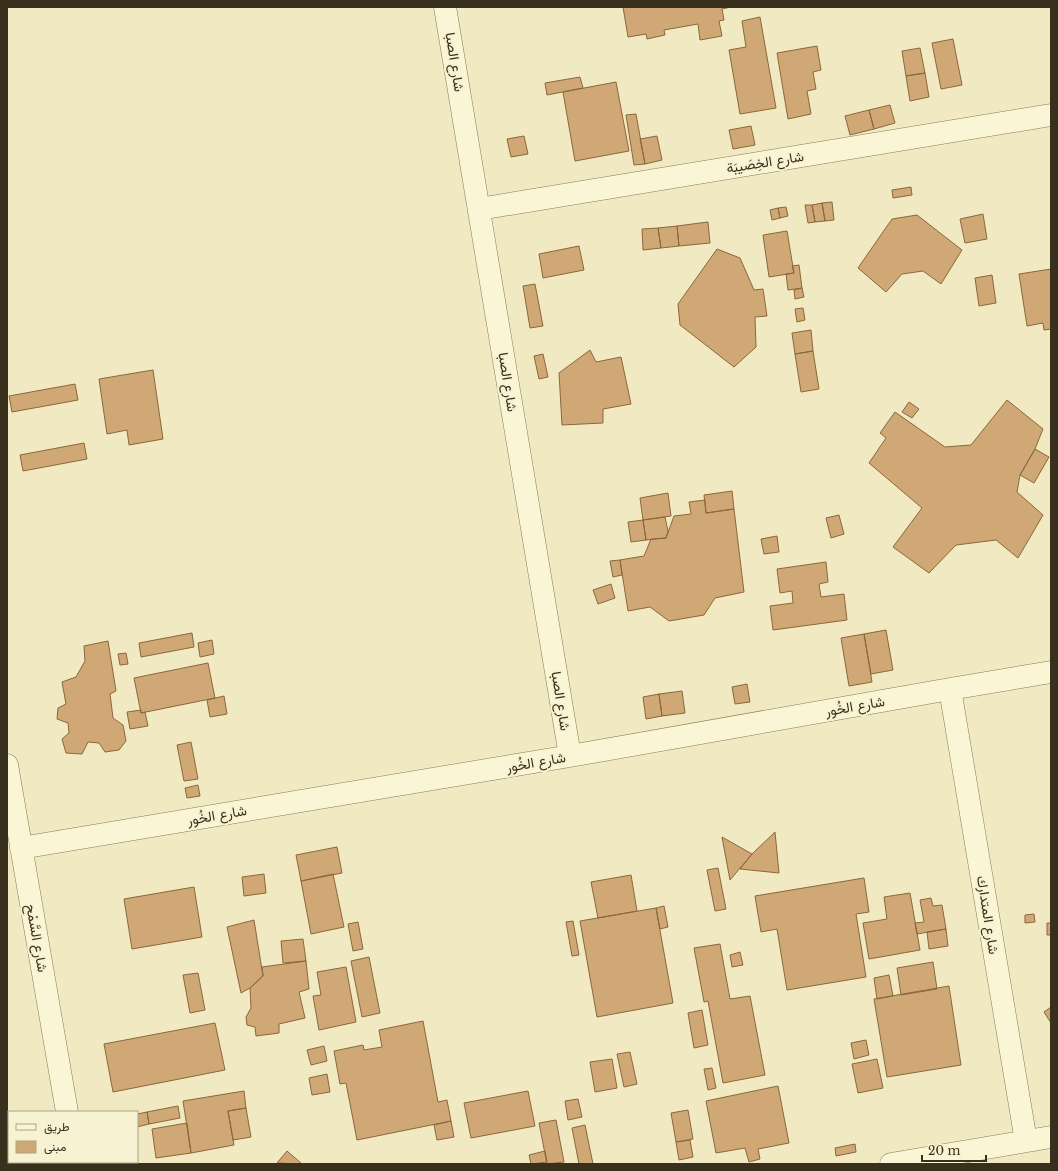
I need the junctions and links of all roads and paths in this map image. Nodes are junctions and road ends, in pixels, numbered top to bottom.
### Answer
1 (445, 7) edge
2 (1051, 115) edge
3 (479, 209) junction
4 (1051, 672) edge
5 (950, 689) junction
6 (570, 756) junction
7 (7, 765) edge
8 (21, 848) junction
9 (67, 1111) edge
10 (1051, 1137) edge
11 (1026, 1141) junction
12 (891, 1164) edge

1 - 3 street, شارع الصبا
2 - 3 street, شارع الخِصَيبَة
3 - 6 street, شارع الصبا
4 - 5 street, شارع الخُور
5 - 6 street, شارع الخُور
5 - 11 street, شارع المتدارك
6 - 8 street, شارع الخُور
7 - 8 street, شارع السَّمْح
8 - 9 street, شارع السَّمْح
10 - 11 street
11 - 12 street

